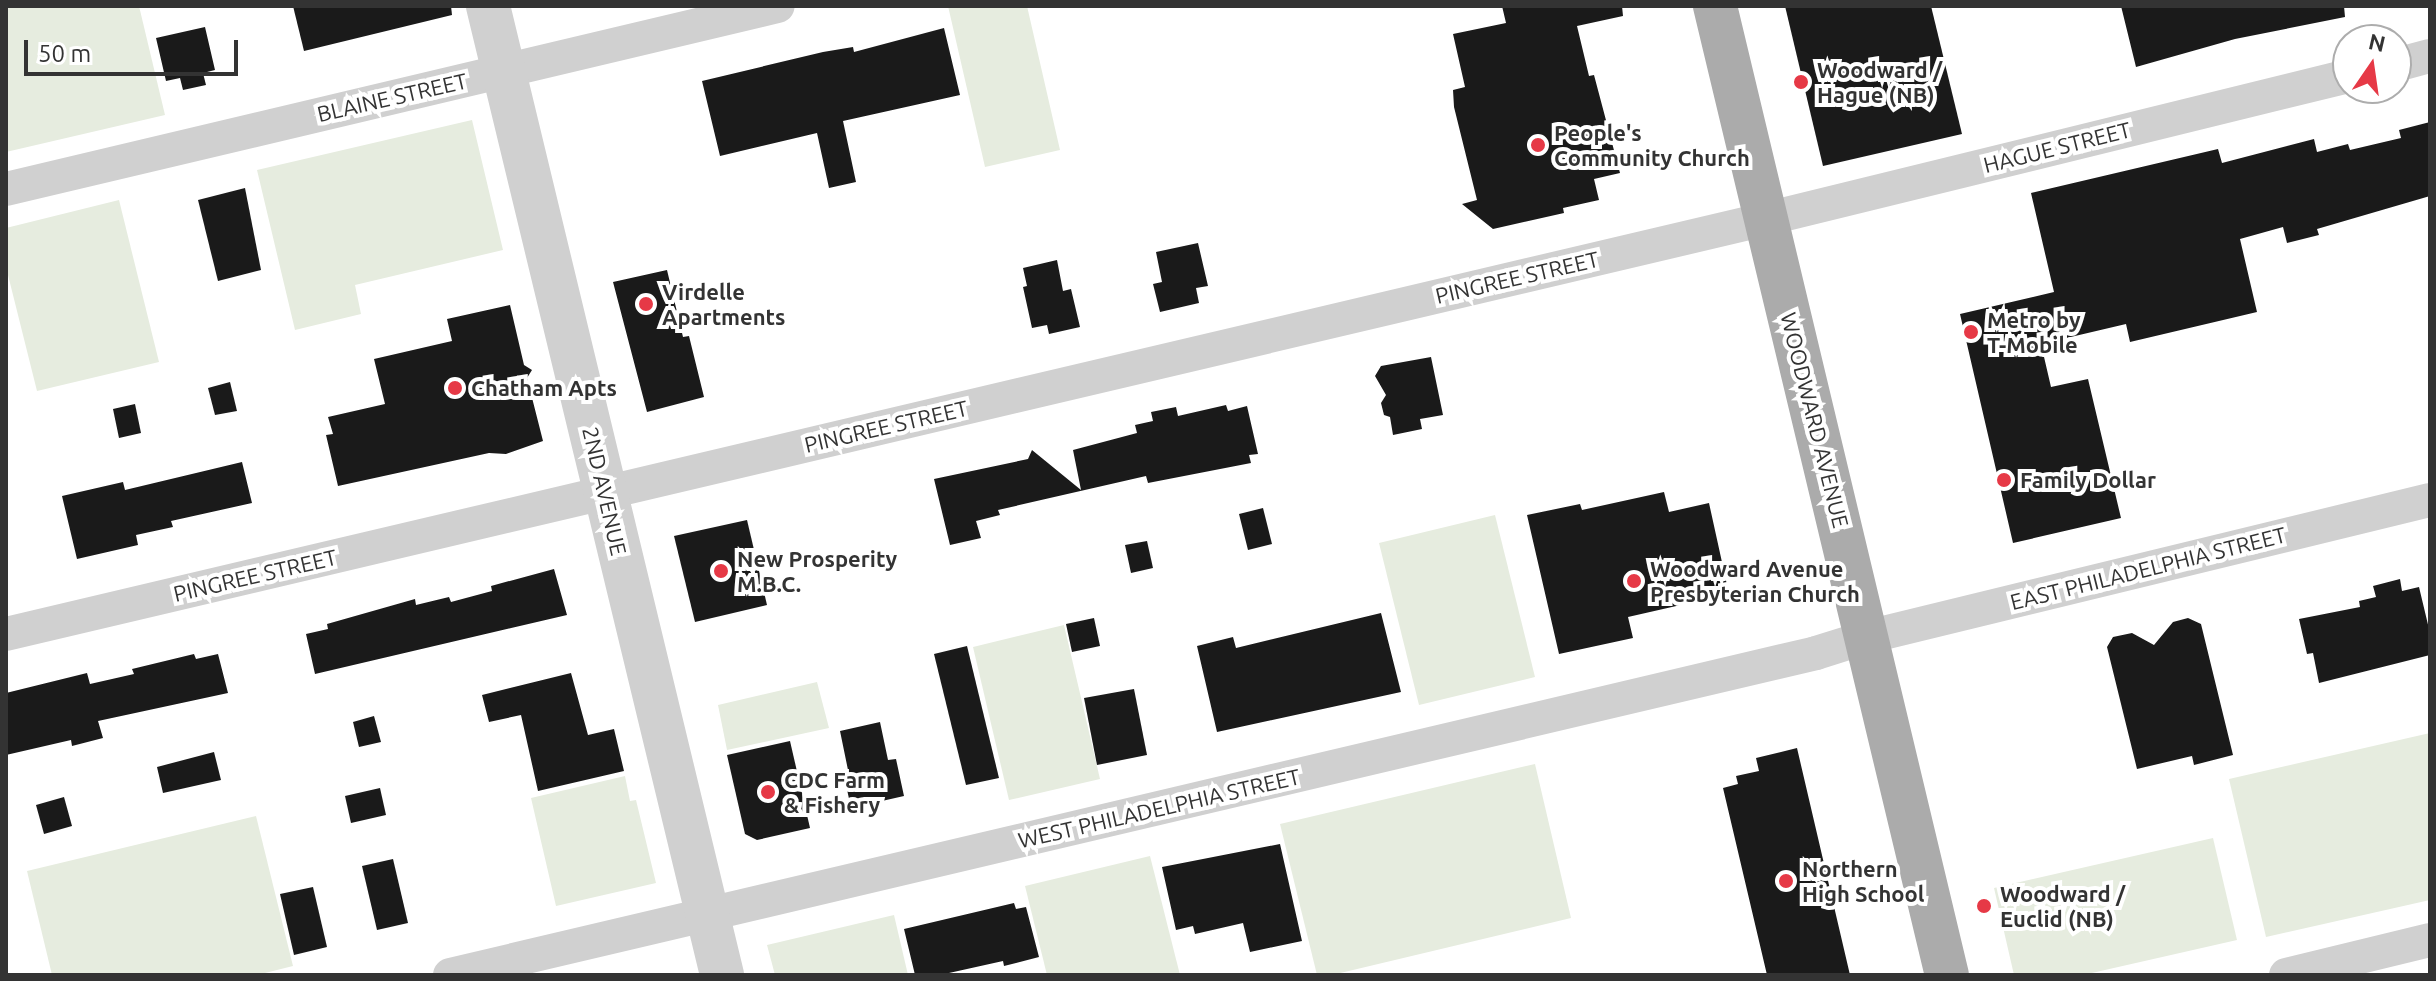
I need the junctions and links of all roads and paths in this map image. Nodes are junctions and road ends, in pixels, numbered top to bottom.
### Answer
1 (488, 6) edge
2 (778, 6) edge
3 (1715, 6) edge
4 (504, 71) junction
5 (2332, 80) edge
6 (6, 189) edge
7 (1766, 219) junction
8 (606, 493) junction
9 (2430, 500) edge
10 (6, 634) edge
11 (1867, 637) junction
12 (707, 914) junction
13 (2430, 940) edge
14 (450, 975) edge
15 (722, 975) edge
16 (1947, 975) edge
17 (2286, 975) edge

1 - 4 street, 2ND AVENUE
2 - 4 street, BLAINE STREET
3 - 7 main road, WOODWARD AVENUE
4 - 6 street, BLAINE STREET
4 - 8 street, 2ND AVENUE
5 - 7 street, HAGUE STREET
7 - 8 street, PINGREE STREET
7 - 11 main road, WOODWARD AVENUE
8 - 10 street, PINGREE STREET
8 - 12 street, 2ND AVENUE
9 - 11 street, EAST PHILADELPHIA STREET
11 - 12 street, WEST PHILADELPHIA STREET
11 - 16 main road, WOODWARD AVENUE
12 - 14 street, WEST PHILADELPHIA STREET
12 - 15 street, 2ND AVENUE
13 - 17 street

